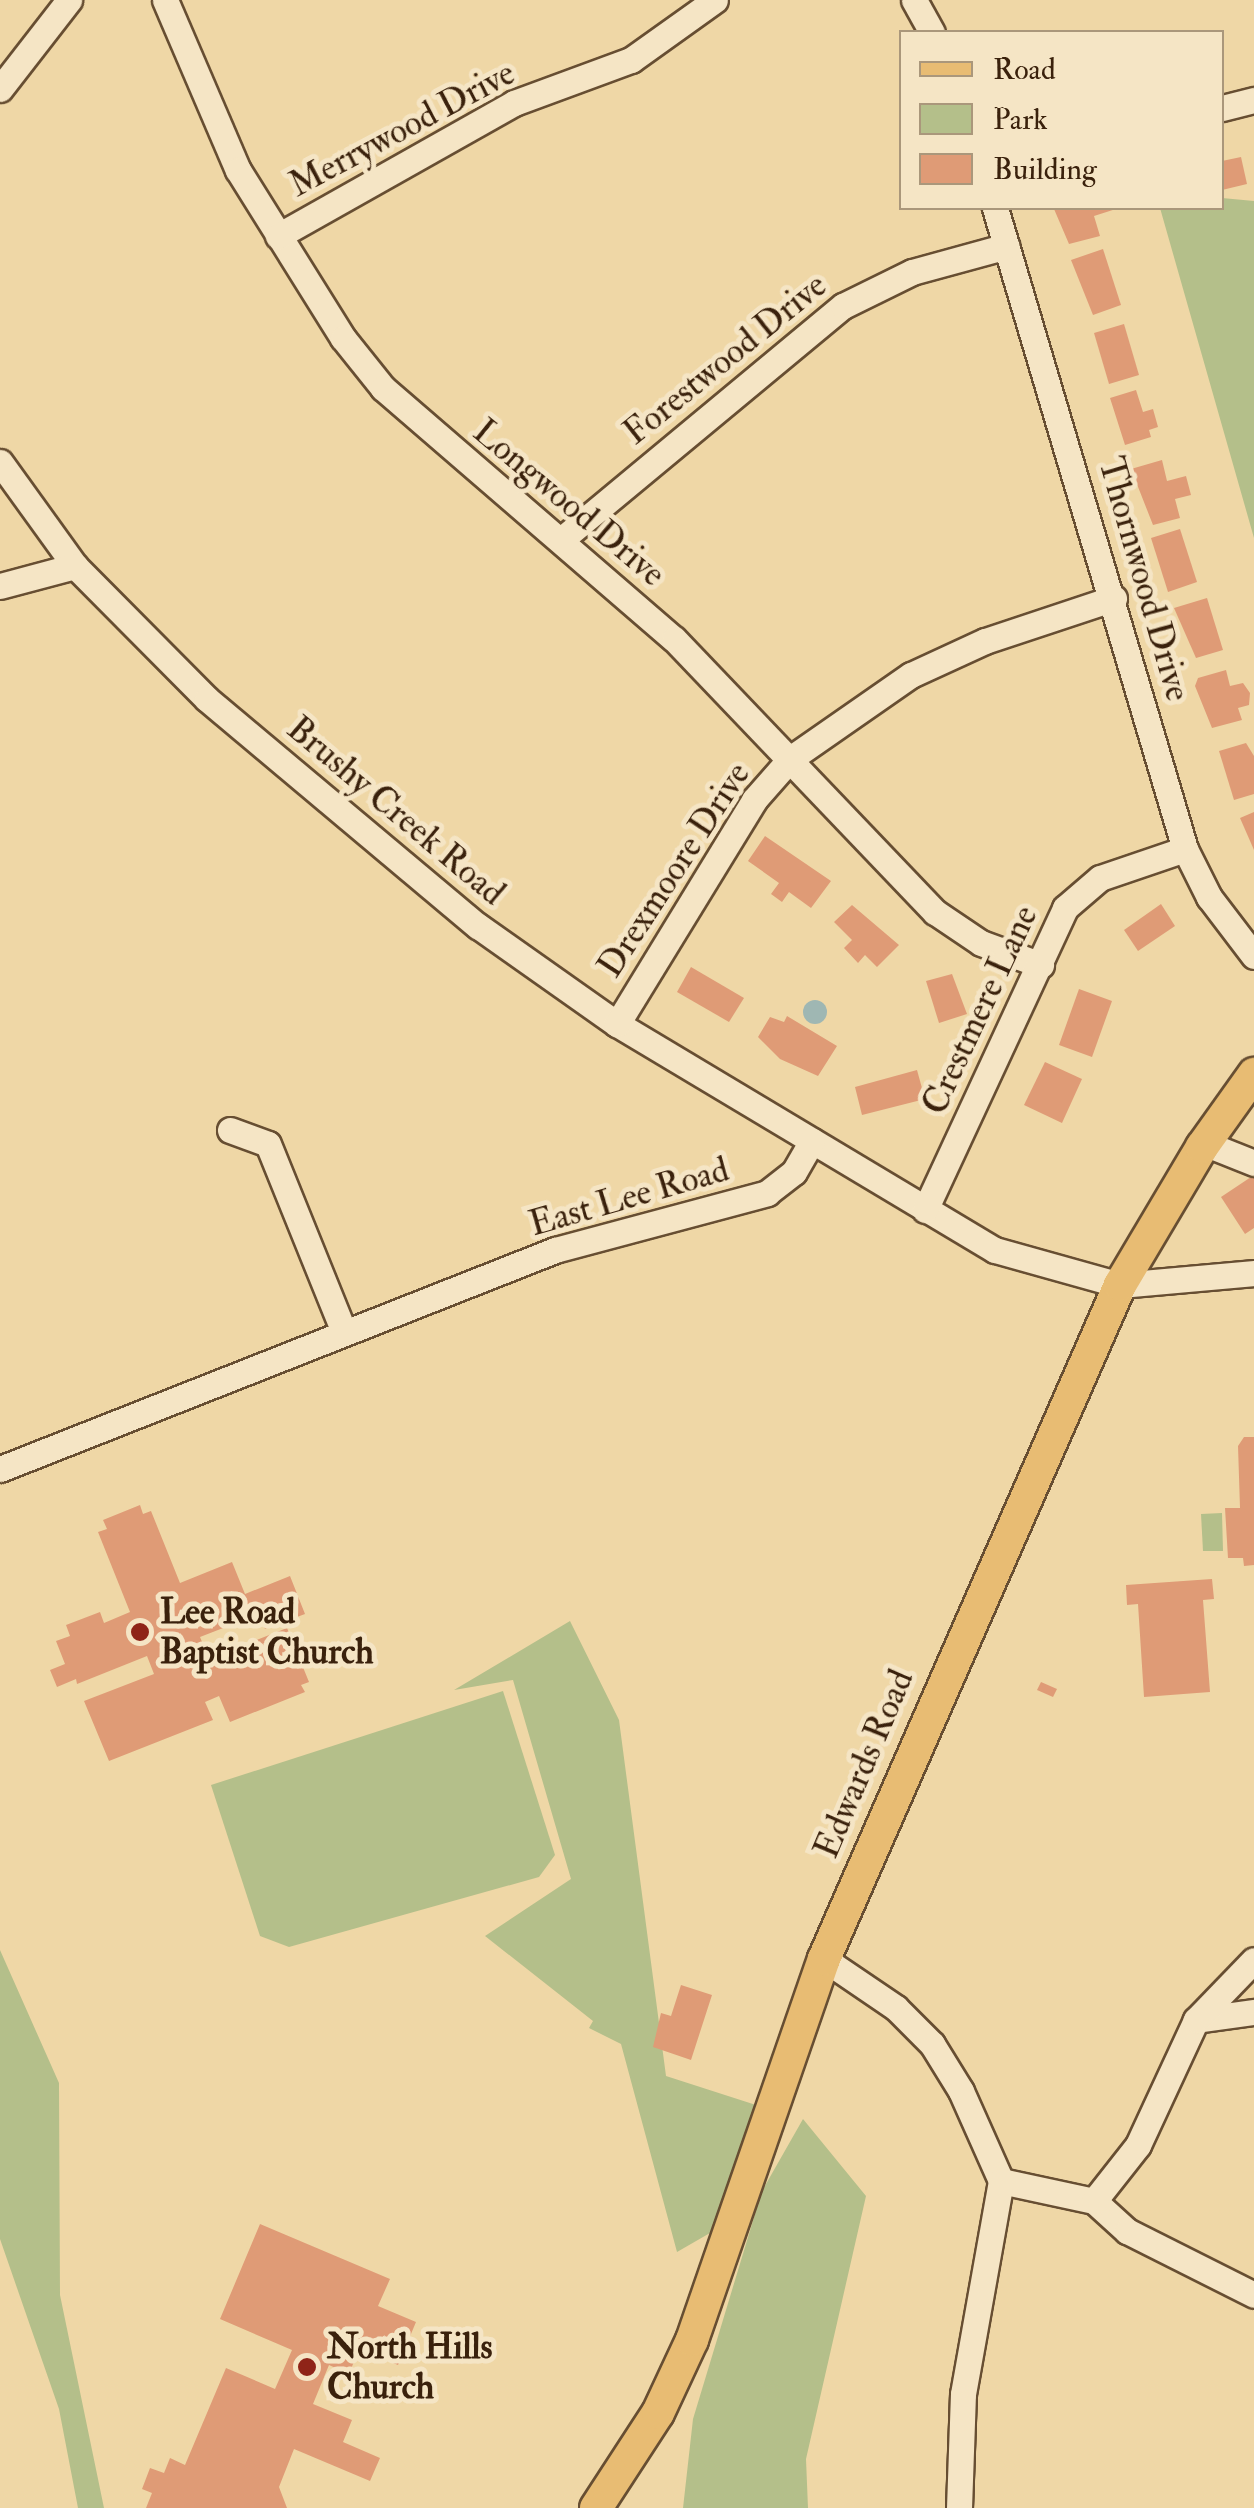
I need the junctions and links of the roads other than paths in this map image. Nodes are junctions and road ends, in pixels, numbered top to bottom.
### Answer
1 (68, 0) edge
2 (165, 0) edge
3 (715, 0) edge
4 (914, 0) edge
5 (931, 30) edge
6 (0, 90) edge
7 (1254, 100) edge
8 (1224, 108) edge
9 (995, 210) edge
10 (278, 236) junction
11 (1007, 246) junction
12 (0, 462) edge
13 (562, 539) junction
14 (74, 566) junction
15 (0, 586) edge
16 (1114, 598) junction
17 (790, 759) junction
18 (1186, 849) junction
19 (1254, 956) edge
20 (1041, 964) junction
21 (616, 1024) junction
22 (1254, 1074) edge
23 (230, 1130) dead end
24 (812, 1141) junction
25 (1204, 1143) junction
26 (1254, 1163) edge
27 (925, 1210) junction
28 (1254, 1273) edge
29 (1120, 1285) junction
30 (343, 1330) junction
31 (0, 1469) edge
32 (824, 1959) junction
33 (1254, 1960) edge
34 (1254, 2012) edge
35 (1196, 2020) junction
36 (1001, 2181) junction
37 (1094, 2201) junction
38 (1254, 2295) edge
39 (596, 2508) edge
40 (959, 2508) edge

1 - 6 street
2 - 10 street, Longwood Drive
3 - 10 street, Merrywood Drive
4 - 5 street
7 - 8 street
9 - 11 street, Thornwood Drive
10 - 13 street, Longwood Drive
11 - 13 street, Forestwood Drive
11 - 16 street, Thornwood Drive
12 - 14 street, Brushy Creek Road
13 - 17 street, Longwood Drive
14 - 15 street
14 - 21 street, Brushy Creek Road
16 - 17 street, Drexmoore Drive
16 - 18 street, Thornwood Drive
17 - 20 street, Longwood Drive
17 - 21 street, Drexmoore Drive
18 - 19 street, Thornwood Drive
18 - 20 street, Crestmere Lane
20 - 27 street, Crestmere Lane
21 - 24 street, Brushy Creek Road
22 - 25 main road, Edwards Road
23 - 30 street
24 - 27 street
24 - 30 street, East Lee Road
25 - 26 street
25 - 29 main road, Edwards Road
27 - 29 street
28 - 29 street
29 - 32 main road, Edwards Road
30 - 31 street, East Lee Road
32 - 36 street
32 - 39 main road, Edwards Road
33 - 35 street
34 - 35 street
35 - 37 street
36 - 37 street
36 - 40 street
37 - 38 street

